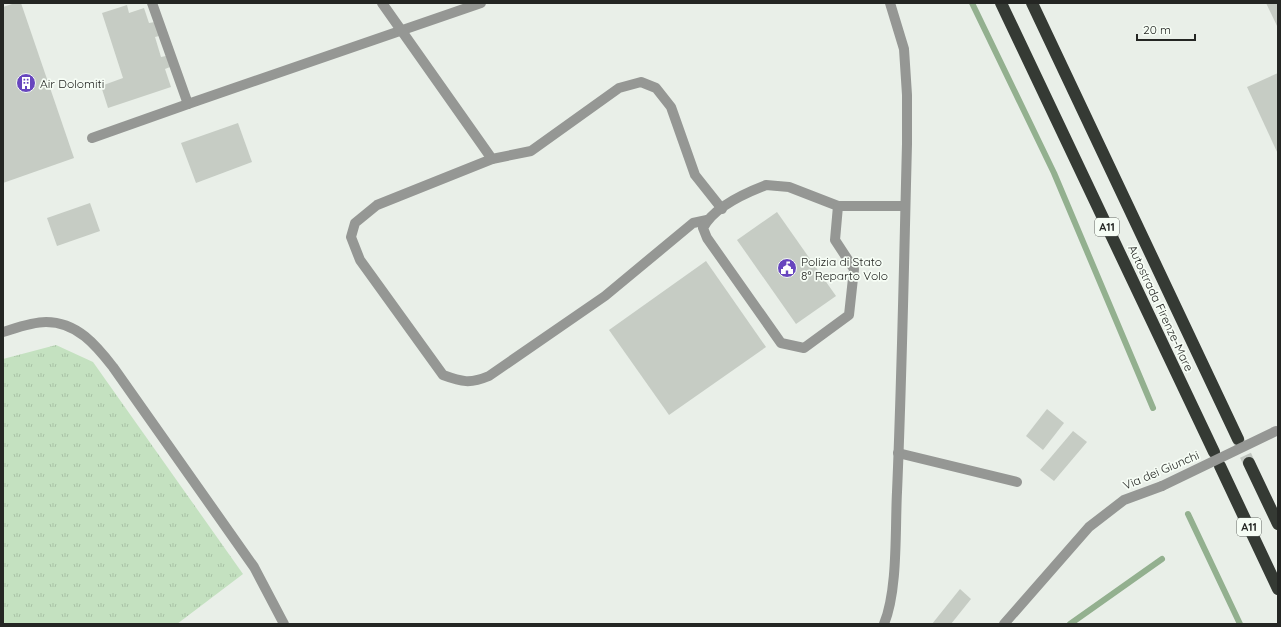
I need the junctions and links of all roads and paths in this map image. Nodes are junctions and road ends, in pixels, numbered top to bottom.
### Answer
1 (152, 3) edge
2 (382, 3) edge
3 (481, 3) edge
4 (890, 3) edge
5 (1002, 3) edge
6 (1032, 3) edge
7 (401, 30) junction
8 (188, 104) junction
9 (92, 138) dead end
10 (492, 159) junction
11 (838, 206) junction
12 (905, 206) junction
13 (722, 209) junction
14 (707, 220) junction
15 (3, 332) edge
16 (1277, 430) edge
17 (1238, 439) tunnel mouth
18 (1214, 452) dead end
19 (898, 453) junction
20 (1249, 463) tunnel mouth
21 (1220, 466) dead end
22 (1017, 482) dead end
23 (1278, 524) edge
24 (1278, 589) edge
25 (284, 624) edge
26 (884, 624) edge
27 (1004, 624) edge

1 - 8 street
2 - 7 street
3 - 7 street
4 - 12 street
5 - 18 highway, Autostrada Firenze-Mare / A11
6 - 17 highway, Autostrada Firenze-Mare / A11
7 - 8 street
7 - 10 street
8 - 9 street
10 - 13 street
10 - 14 street
11 - 12 street
11 - 13 street
11 - 14 street
12 - 19 street
13 - 14 street
15 - 25 street
16 - 27 street, Via dei Giunchi, bridge
19 - 22 street
19 - 26 street
20 - 23 highway, A11
21 - 24 highway, A11

